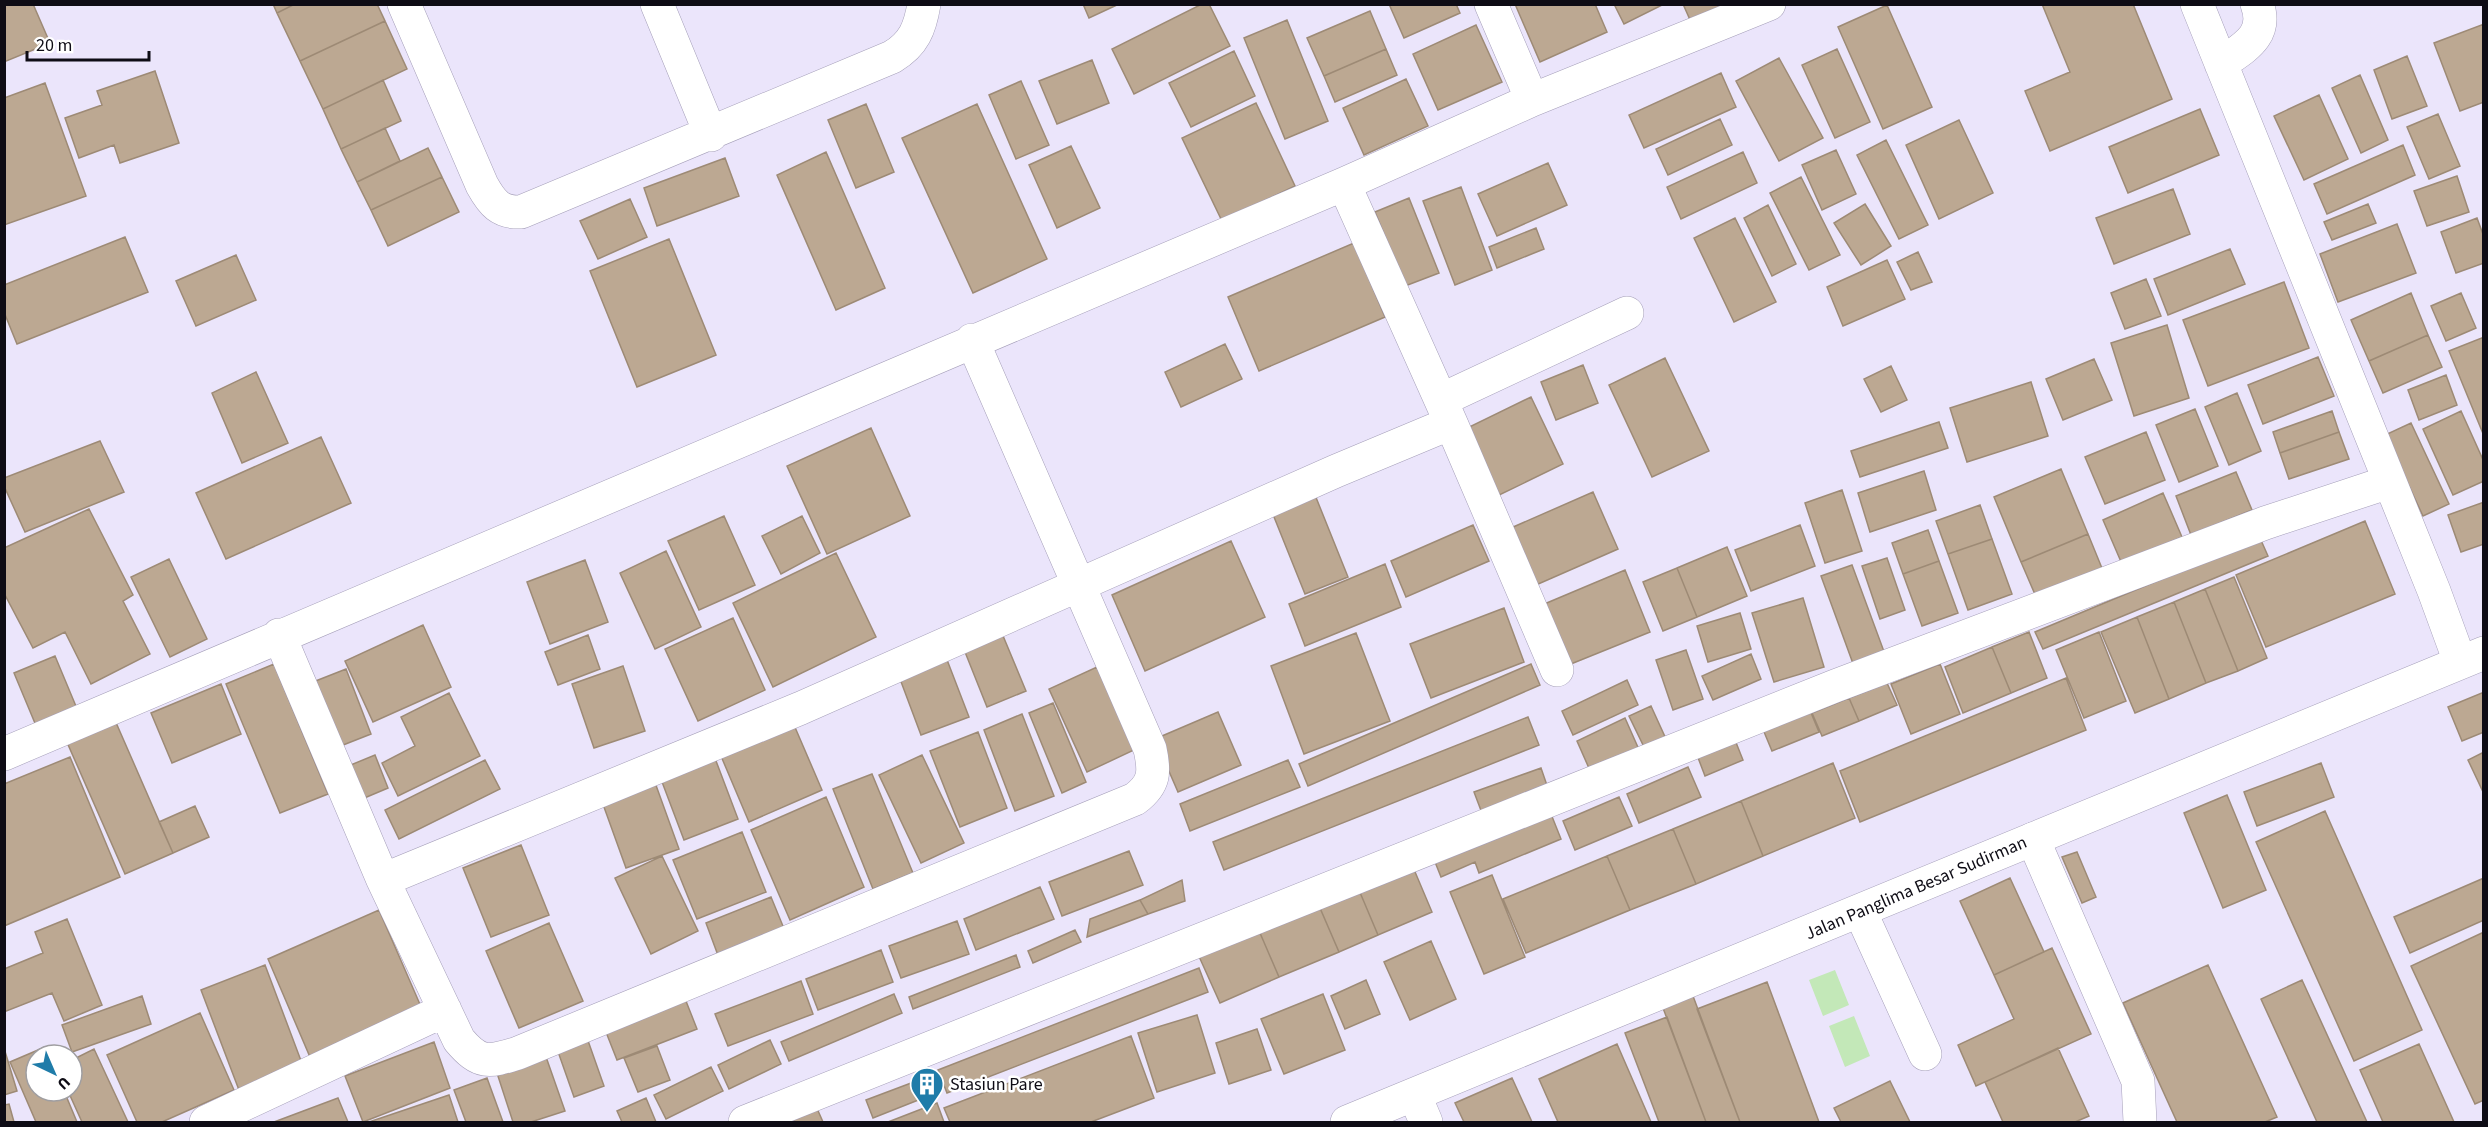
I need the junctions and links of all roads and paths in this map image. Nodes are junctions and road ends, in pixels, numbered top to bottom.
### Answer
1 (404, 4) edge
2 (657, 4) edge
3 (924, 4) edge
4 (1491, 4) edge
5 (1769, 4) edge
6 (2197, 4) edge
7 (2257, 4) edge
8 (2221, 64) junction
9 (1532, 100) junction
10 (711, 135) junction
11 (1344, 184) junction
12 (1627, 313) dead end
13 (972, 340) junction
14 (1446, 412) junction
15 (2389, 482) junction
16 (1079, 585) junction
17 (279, 635) junction
18 (2472, 658) edge
19 (1557, 670) dead end
20 (4, 754) edge
21 (2033, 839) junction
22 (383, 880) junction
23 (1860, 911) junction
24 (445, 1010) junction
25 (1925, 1054) dead end
26 (1420, 1109) edge
27 (206, 1122) edge
28 (745, 1122) edge
29 (1347, 1122) edge
30 (2140, 1122) edge

1 - 10 street
2 - 10 street
3 - 10 street
4 - 9 street
5 - 9 street
6 - 8 street
7 - 8 street
8 - 15 street
9 - 11 street
11 - 13 street
11 - 14 street
12 - 14 street
13 - 16 street
13 - 17 street
14 - 16 street
14 - 19 street
15 - 18 street
15 - 28 street
16 - 22 street
16 - 24 street
17 - 20 street
17 - 22 street
18 - 21 street, Jalan Panglima Besar Sudirman
21 - 23 street, Jalan Panglima Besar Sudirman
21 - 30 street
22 - 24 street
23 - 25 street
23 - 26 street, Jalan Panglima Besar Sudirman
24 - 27 street
26 - 29 street, Jalan Panglima Besar Sudirman

